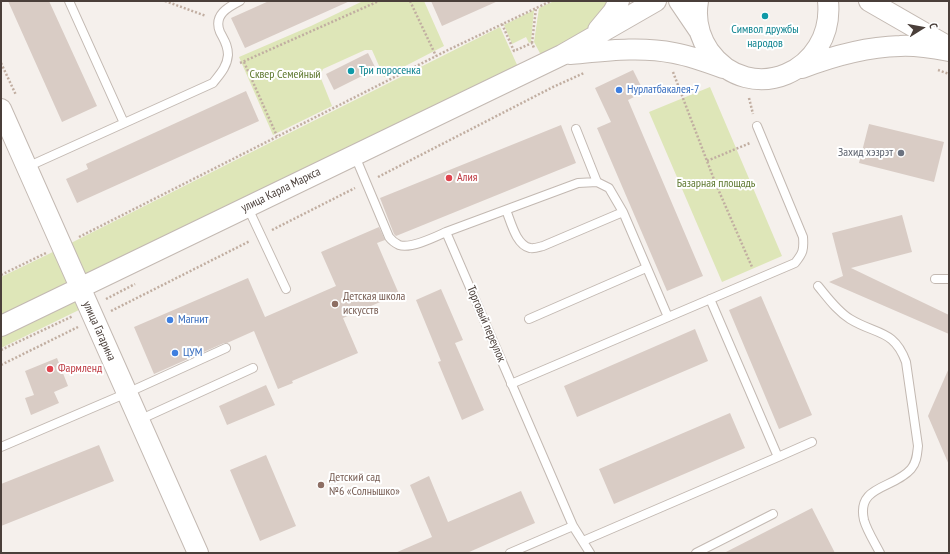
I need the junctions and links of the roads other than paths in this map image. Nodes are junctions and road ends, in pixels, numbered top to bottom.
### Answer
1 (69, 1) edge
2 (240, 1) edge
3 (619, 1) edge
4 (656, 1) edge
5 (679, 1) edge
6 (698, 1) edge
7 (828, 1) edge
8 (833, 1) edge
9 (878, 4) edge
10 (828, 26) junction
11 (700, 32) junction
12 (587, 41) junction
13 (949, 47) edge
14 (949, 51) edge
15 (562, 55) junction
16 (730, 69) junction
17 (794, 71) junction
18 (1, 109) edge
19 (124, 123) junction
20 (757, 126) road end
21 (576, 129) dead end
22 (5, 130) edge
23 (354, 155) junction
24 (27, 167) junction
25 (597, 182) junction
26 (248, 207) junction
27 (506, 210) junction
28 (623, 212) junction
29 (446, 232) junction
30 (646, 268) junction
31 (935, 279) dead end
32 (949, 279) edge
33 (818, 286) dead end
34 (80, 288) junction
35 (286, 289) dead end
36 (710, 299) junction
37 (668, 317) junction
38 (529, 319) dead end
39 (1, 326) edge
40 (226, 348) dead end
41 (253, 368) dead end
42 (511, 384) junction
43 (127, 393) junction
44 (139, 420) junction
45 (812, 442) dead end
46 (1, 447) edge
47 (778, 457) junction
48 (773, 514) dead end
49 (573, 526) junction
50 (583, 541) junction
51 (198, 553) edge
52 (510, 553) edge
53 (590, 553) edge
54 (696, 553) edge
55 (880, 553) edge

1 - 19 lane
2 - 19 lane
3 - 12 street
4 - 12 street, улица Карла Маркса
5 - 11 street
6 - 11 street
7 - 10 street
8 - 10 street
9 - 13 street
10 - 17 street
11 - 16 street
12 - 15 street, улица Карла Маркса
14 - 17 street
15 - 16 street, улица Карла Маркса
15 - 23 street, улица Карла Маркса
16 - 17 street
18 - 22 street, улица Гагарина
19 - 24 lane
20 - 36 lane
21 - 25 lane
22 - 24 street, улица Гагарина
23 - 26 street, улица Карла Маркса
23 - 29 lane
24 - 34 street, улица Гагарина
25 - 27 lane
25 - 28 lane
26 - 34 street, улица Карла Маркса
26 - 35 lane
27 - 28 lane
27 - 29 lane
28 - 30 lane
29 - 42 lane, Торговый переулок
30 - 37 lane
30 - 38 lane
31 - 32 lane
33 - 55 lane
34 - 39 street, улица Карла Маркса
34 - 43 street, улица Гагарина
36 - 37 lane
36 - 47 lane
37 - 42 lane
40 - 43 lane
41 - 44 lane
42 - 49 lane, Торговый переулок
43 - 44 street, улица Гагарина
43 - 46 lane
44 - 51 street, улица Гагарина
45 - 47 lane
47 - 50 lane
48 - 54 lane
49 - 50 lane, Торговый переулок
49 - 52 lane
50 - 53 lane, Торговый переулок

